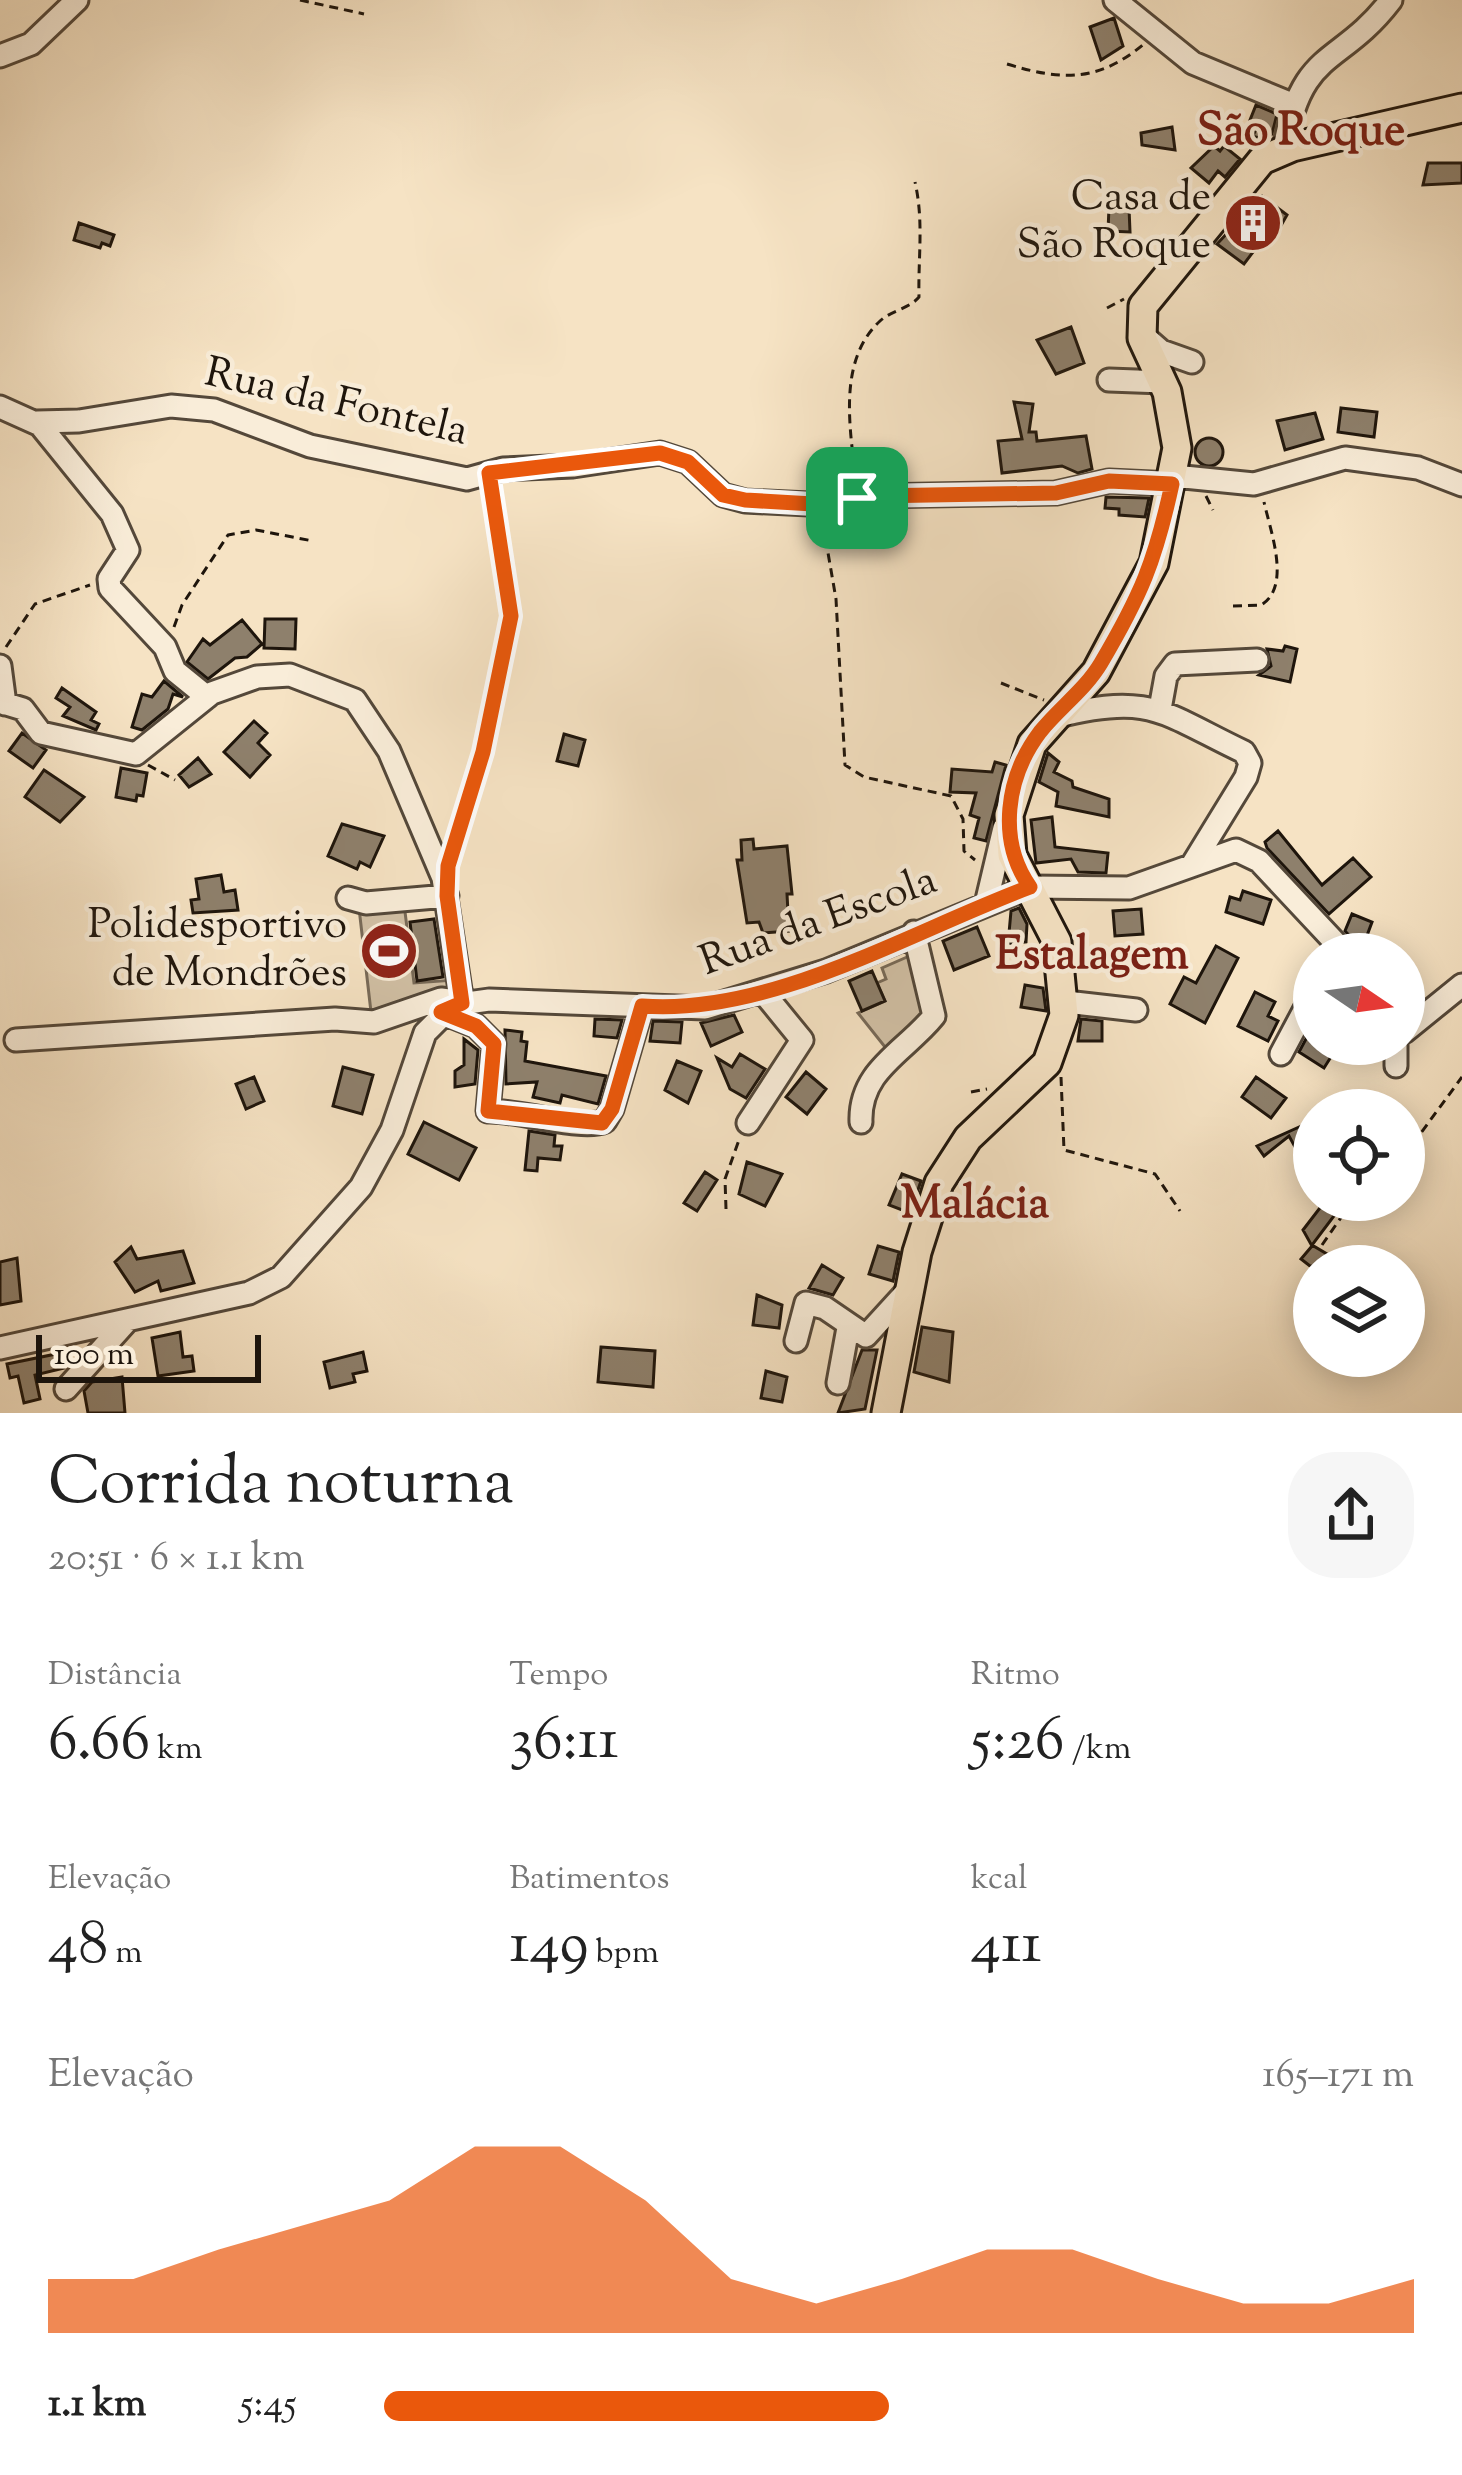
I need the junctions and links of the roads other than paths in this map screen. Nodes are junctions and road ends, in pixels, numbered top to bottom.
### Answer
1 (77, 0) edge
2 (1114, 0) edge
3 (1391, 0) edge
4 (0, 56) edge
5 (1294, 105) junction
6 (1462, 108) edge
7 (1284, 149) junction
8 (1140, 332) junction
9 (1192, 362) dead end
10 (1109, 380) dead end
11 (1163, 382) junction
12 (0, 407) edge
13 (37, 422) junction
14 (1173, 480) junction
15 (1462, 484) edge
16 (1257, 659) dead end
17 (0, 663) edge
18 (207, 697) junction
19 (3, 703) edge
20 (1160, 709) junction
21 (1058, 713) junction
22 (1012, 799) junction
23 (1192, 865) junction
24 (1030, 887) junction
25 (447, 896) junction
26 (348, 898) dead end
27 (986, 904) junction
28 (914, 932) junction
29 (1323, 933) edge
30 (1462, 985) edge
31 (762, 991) junction
32 (1066, 1003) junction
33 (642, 1006) junction
34 (451, 1008) junction
35 (1136, 1010) dead end
36 (1425, 1015) edge
37 (1293, 1031) edge
38 (16, 1040) dead end
39 (1281, 1054) dead end
40 (861, 1122) dead end
41 (748, 1123) road end
42 (910, 1288) junction
43 (128, 1320) junction
44 (848, 1328) junction
45 (871, 1334) junction
46 (796, 1341) dead end
47 (0, 1348) edge
48 (66, 1389) dead end
49 (886, 1413) edge

1 - 4 street
2 - 5 street
3 - 5 street
5 - 7 street
6 - 7 main road
7 - 8 main road
8 - 9 street
8 - 11 main road
10 - 11 street
11 - 14 main road
12 - 13 street
13 - 14 street, Rua da Fontela
13 - 18 street
14 - 15 street, Rua da Fontela
14 - 21 main road
16 - 20 street
17 - 19 street
18 - 19 street
18 - 25 street
20 - 21 street
20 - 23 street
21 - 22 main road
22 - 24 main road
22 - 27 street
23 - 24 street
23 - 29 street
24 - 27 street, Rua da Escola
24 - 32 main road
25 - 26 street
25 - 34 street
27 - 28 street, Rua da Escola
28 - 31 street, Rua da Escola
28 - 40 street
30 - 36 street
31 - 33 street, Rua da Escola
31 - 41 street
32 - 35 street
32 - 42 main road
33 - 34 street, Rua da Escola
33 - 34 street
34 - 38 street, Rua da Escola
34 - 43 street
37 - 39 street
42 - 45 street
42 - 49 main road
43 - 47 street
43 - 48 street
44 - 45 street
44 - 45 street
44 - 46 street

